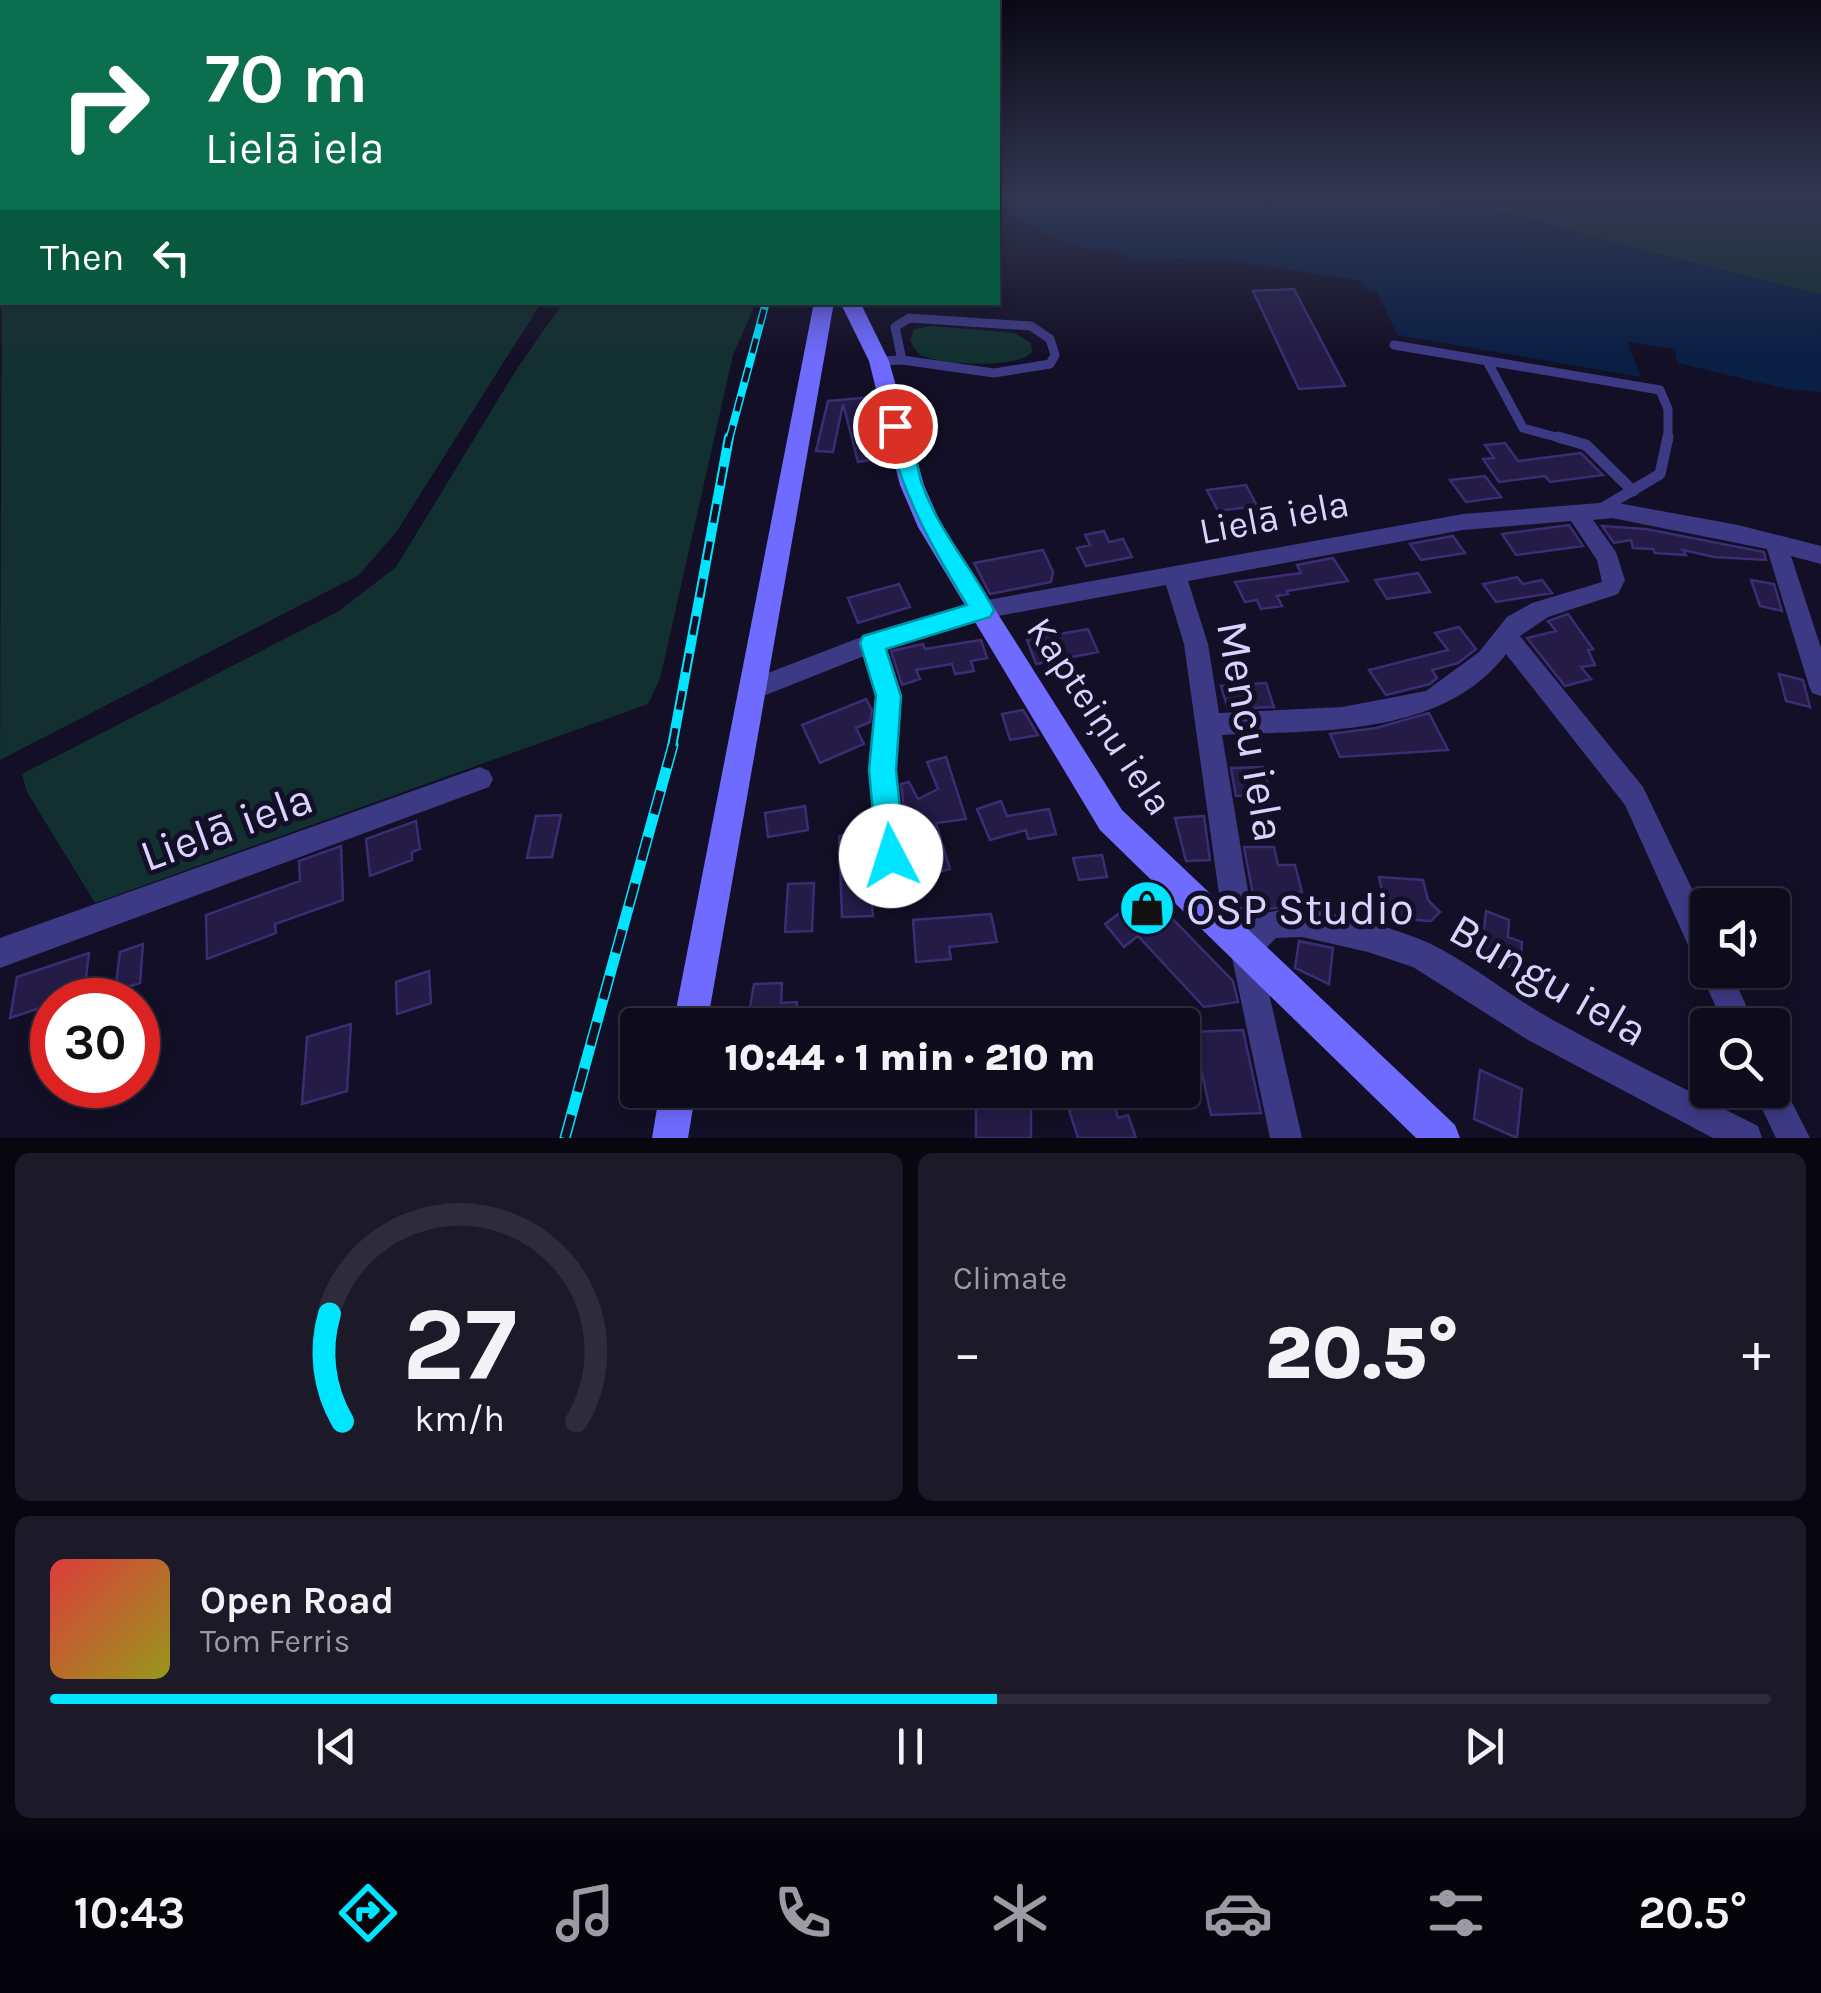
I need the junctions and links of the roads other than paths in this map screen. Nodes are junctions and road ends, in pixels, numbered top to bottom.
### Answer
1 (823, 305) edge
2 (852, 305) edge
3 (1394, 345) dead end
4 (890, 361) junction
5 (1487, 361) junction
6 (1633, 491) junction
7 (1586, 511) junction
8 (1776, 542) junction
9 (1821, 556) edge
10 (1174, 574) junction
11 (982, 610) junction
12 (1506, 635) junction
13 (872, 643) junction
14 (1821, 686) edge
15 (750, 690) junction
16 (1208, 725) junction
17 (480, 779) dead end
18 (897, 890) dead end
19 (1690, 916) edge
20 (1247, 947) junction
21 (0, 953) edge
22 (693, 1008) edge
23 (675, 1108) edge
24 (1779, 1108) edge
25 (670, 1138) edge
26 (1286, 1138) edge
27 (1442, 1138) edge
28 (1746, 1138) edge
29 (1794, 1138) edge

1 - 15 street
2 - 4 street, Kapteiņu iela
3 - 5 lane
4 - 4 lane
4 - 11 street, Kapteiņu iela
5 - 6 lane
5 - 6 lane
6 - 7 lane
7 - 8 street, Lielā iela
7 - 10 street, Lielā iela
7 - 12 street
8 - 9 street, Lielā iela
8 - 14 street
10 - 11 street, Lielā iela
10 - 16 street, Mencu iela
11 - 13 street, Lielā iela
11 - 20 street, Kapteiņu iela
12 - 16 street
12 - 19 street
13 - 15 street, Lielā iela
13 - 18 street
15 - 22 street
16 - 20 street, Mencu iela
17 - 21 street, Lielā iela
20 - 26 street, Mencu iela
20 - 27 street, Kapteiņu iela
20 - 28 street, Bungu iela
23 - 25 street
24 - 29 street

